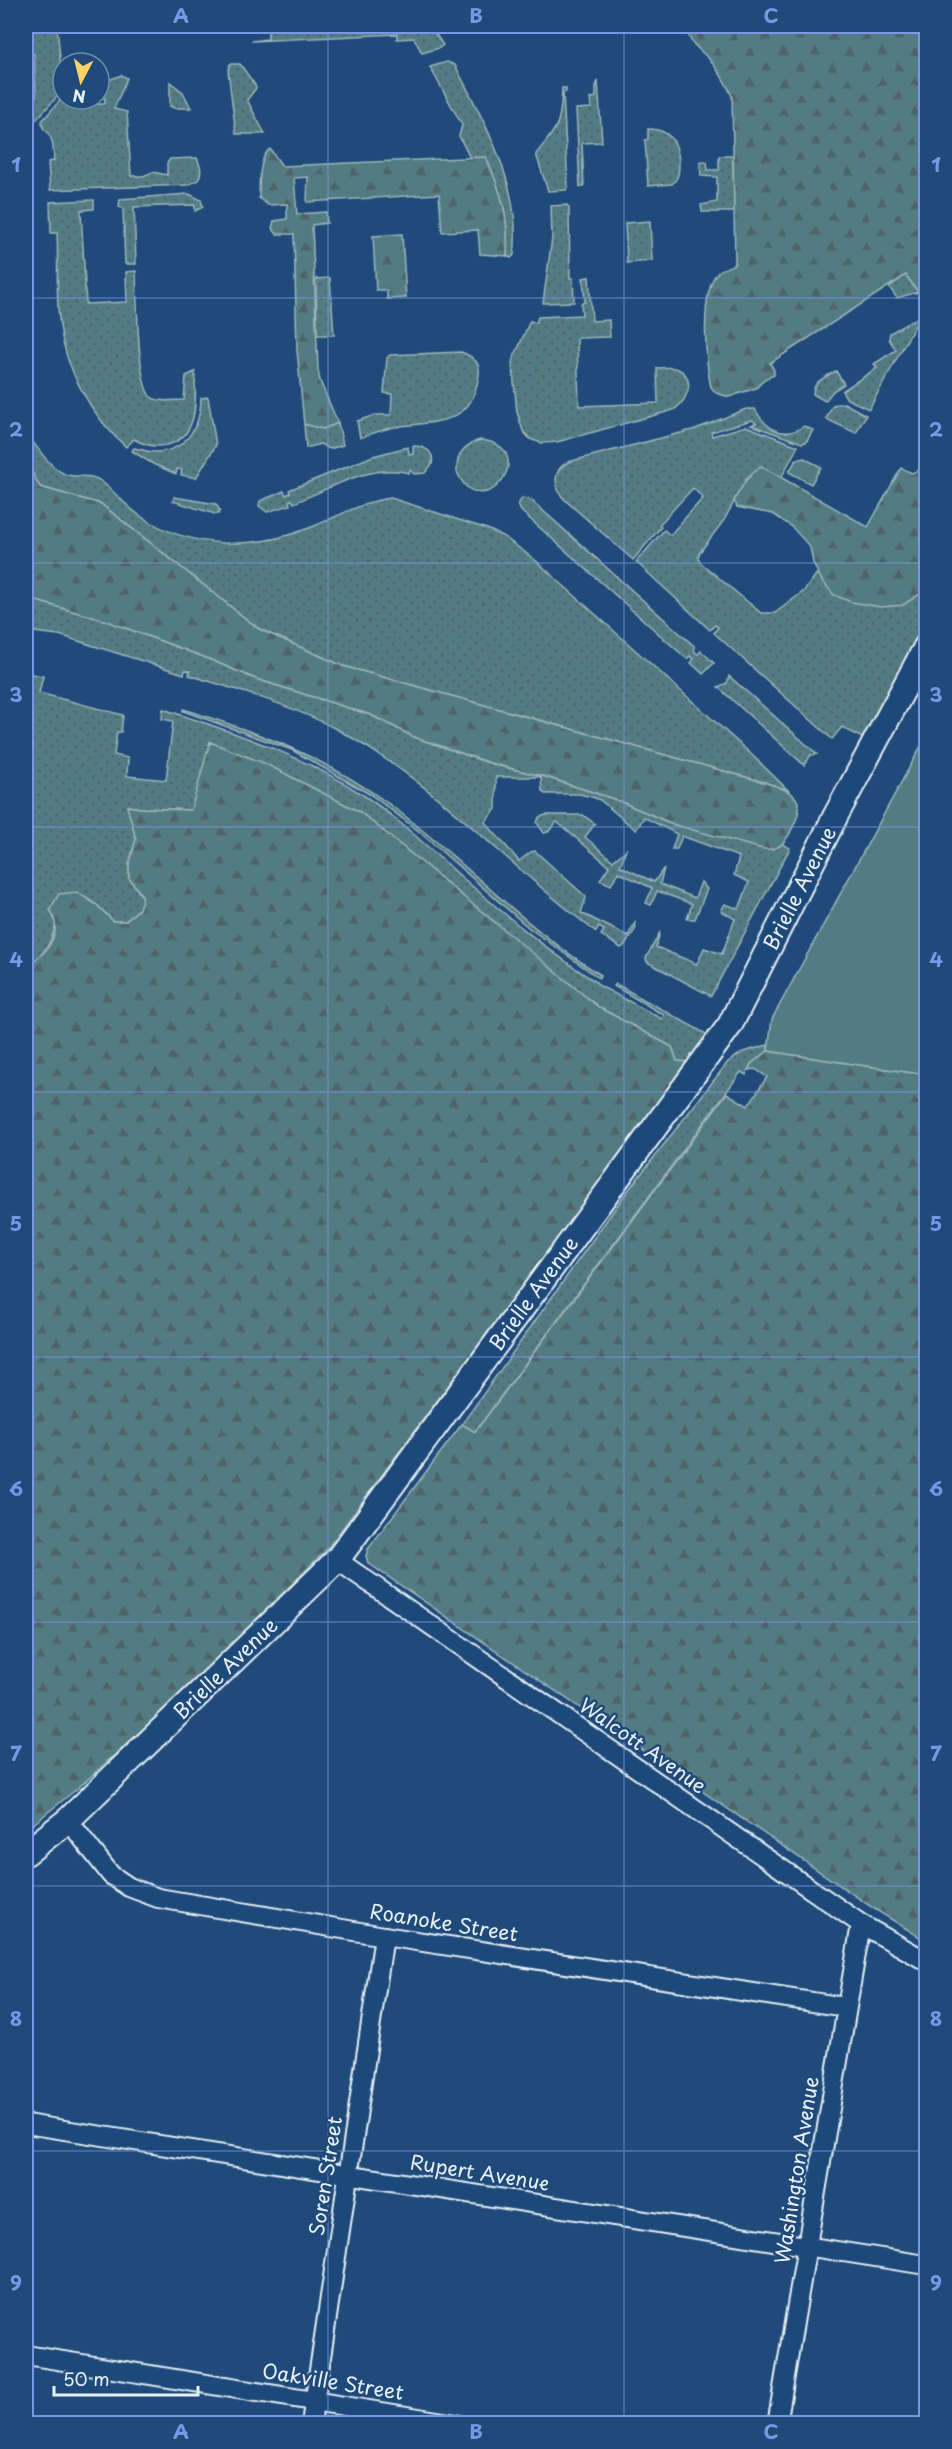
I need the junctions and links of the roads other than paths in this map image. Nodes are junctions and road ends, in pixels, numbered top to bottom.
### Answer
1 (927, 647) edge
2 (337, 1560) junction
3 (68, 1820) junction
4 (26, 1853) edge
5 (861, 1924) junction
6 (384, 1936) junction
7 (927, 1961) edge
8 (845, 2007) junction
9 (26, 2124) edge
10 (348, 2174) junction
11 (806, 2246) junction
12 (927, 2265) edge
13 (26, 2355) edge
14 (314, 2401) junction
15 (311, 2424) edge
16 (456, 2424) edge
17 (777, 2424) edge

1 - 2 street, Brielle Avenue
2 - 3 street, Brielle Avenue
2 - 5 street, Walcott Avenue
3 - 4 street, Brielle Avenue
3 - 6 street, Roanoke Street
5 - 7 street, Walcott Avenue
5 - 8 street, Washington Avenue
6 - 8 street, Roanoke Street
6 - 10 street, Soren Street
8 - 11 street, Washington Avenue
9 - 10 street, Rupert Avenue
10 - 11 street, Rupert Avenue
10 - 14 street, Soren Street
11 - 12 street, Rupert Avenue
11 - 17 street, Washington Avenue
13 - 14 street, Oakville Street
14 - 15 street, Soren Street
14 - 16 street, Oakville Street

